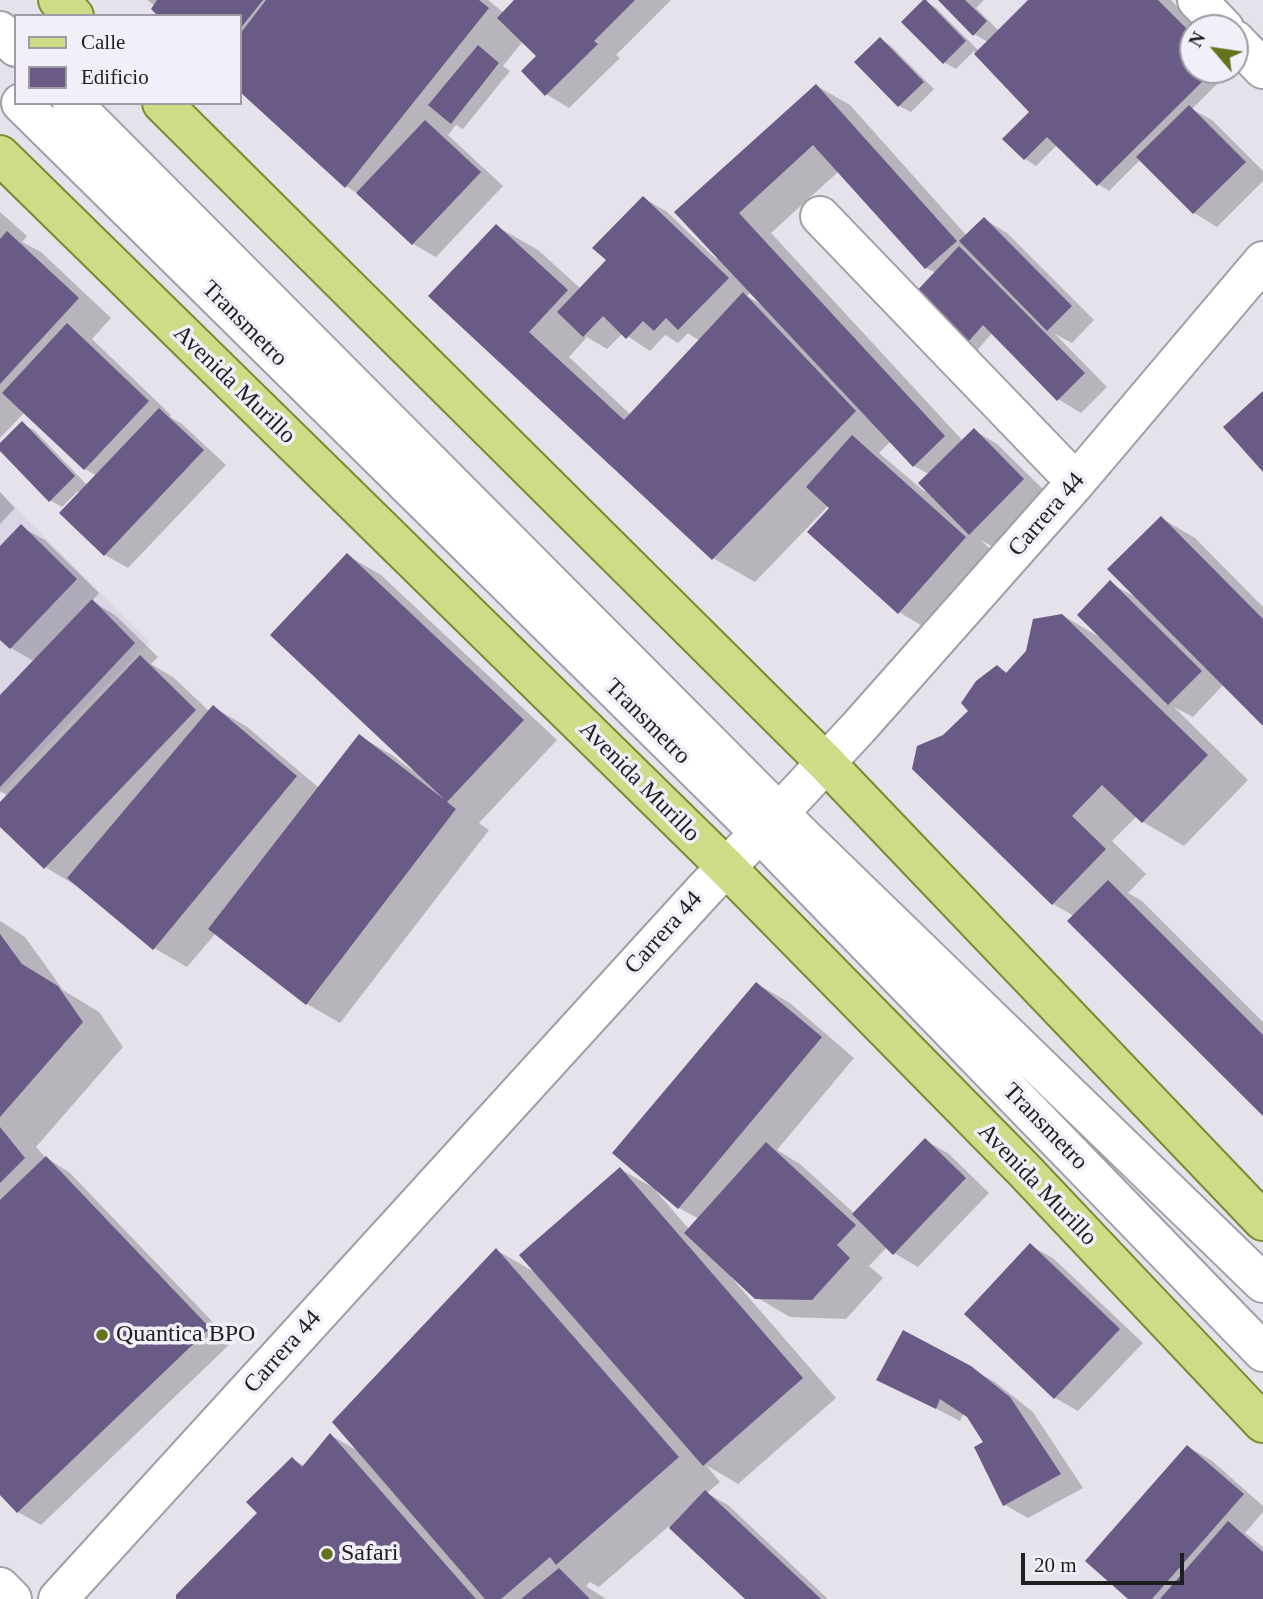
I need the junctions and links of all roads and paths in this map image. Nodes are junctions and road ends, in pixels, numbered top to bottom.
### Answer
1 (58, 0) edge
2 (1197, 0) edge
3 (72, 14) edge
4 (1210, 14) edge
5 (0, 31) edge
6 (14, 45) edge
7 (1249, 54) edge
8 (1263, 69) edge
9 (0, 83) edge
10 (14, 97) edge
11 (22, 105) edge
12 (74, 105) edge
13 (164, 105) edge
14 (0, 155) edge
15 (820, 216) dead end
16 (1263, 261) edge
17 (1076, 482) junction
18 (825, 762) junction
19 (770, 822) junction
20 (726, 867) junction
21 (1263, 1221) edge
22 (1263, 1283) edge
23 (1263, 1352) edge
24 (1263, 1423) edge
25 (0, 1587) edge
26 (12, 1599) edge
27 (58, 1599) edge

1 - 3 main road
2 - 4 street
5 - 6 street
7 - 8 street
9 - 10 street
11 - 19 street, Transmetro
12 - 19 street, Transmetro
13 - 18 main road
14 - 20 main road, Avenida Murillo
15 - 17 street
16 - 17 street, Carrera 44
17 - 18 street, Carrera 44
18 - 19 street, Carrera 44
18 - 21 main road
19 - 20 street, Carrera 44
19 - 22 street, Transmetro
19 - 23 street, Transmetro
20 - 24 main road, Avenida Murillo
20 - 27 street, Carrera 44
25 - 26 street

